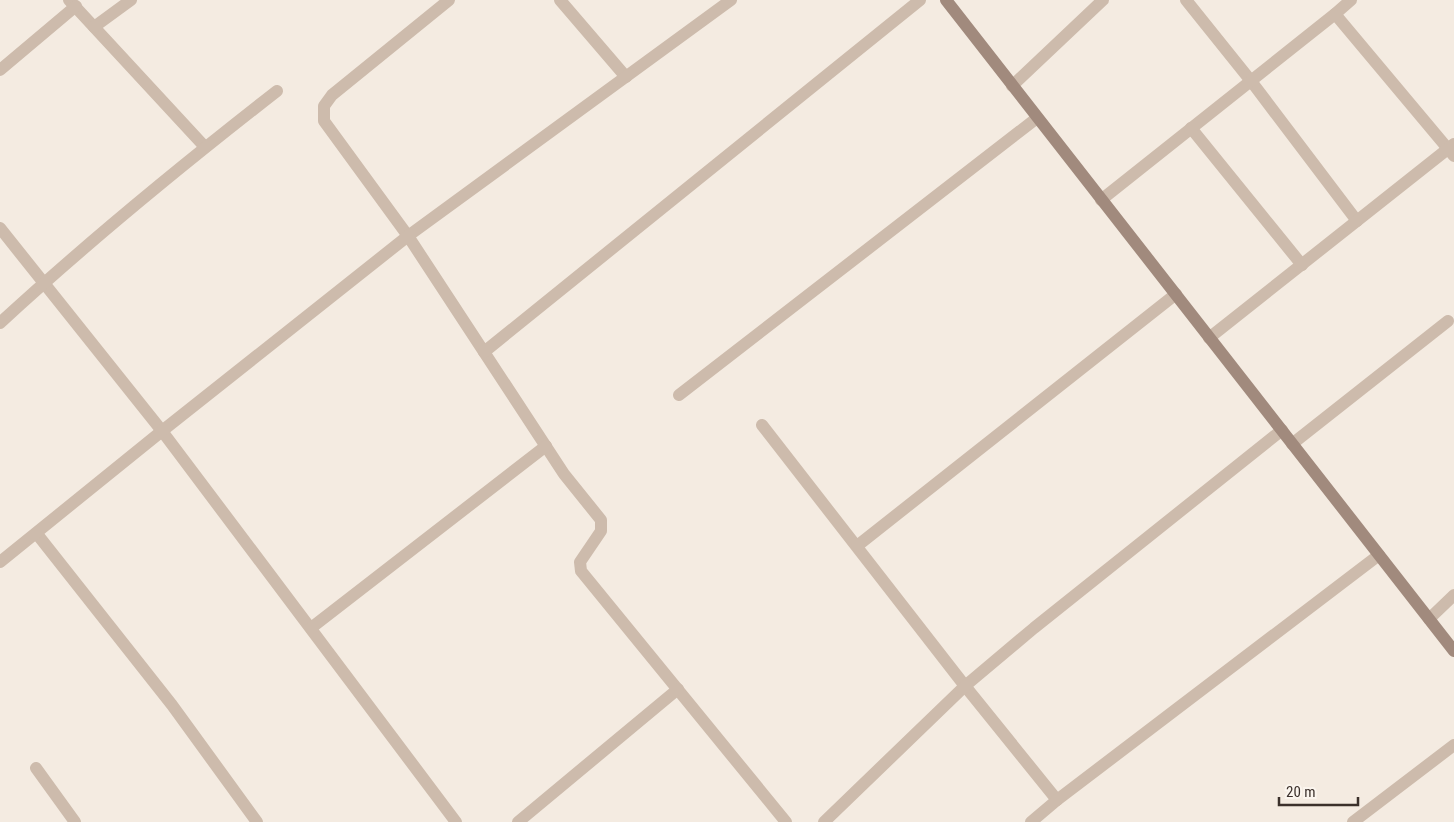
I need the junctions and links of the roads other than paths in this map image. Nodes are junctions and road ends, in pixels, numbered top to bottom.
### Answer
1 (131, 0) edge
2 (449, 0) edge
3 (560, 0) edge
4 (731, 0) edge
5 (920, 0) edge
6 (946, 0) edge
7 (1103, 0) edge
8 (1186, 0) edge
9 (1351, 0) edge
10 (72, 3) edge
11 (1335, 14) junction
12 (94, 27) junction
13 (0, 70) edge
14 (626, 77) junction
15 (1252, 80) junction
16 (1012, 86) junction
17 (277, 91) dead end
18 (1037, 118) junction
19 (1192, 128) junction
20 (205, 147) junction
21 (1452, 149) edge
22 (1101, 200) junction
23 (1357, 221) junction
24 (0, 228) edge
25 (408, 236) junction
26 (1302, 265) junction
27 (43, 283) junction
28 (1176, 294) junction
29 (1448, 321) dead end
30 (0, 323) edge
31 (1209, 338) junction
32 (484, 352) junction
33 (679, 394) dead end
34 (762, 425) dead end
35 (1282, 430) junction
36 (162, 431) junction
37 (1292, 444) junction
38 (546, 446) junction
39 (37, 534) junction
40 (857, 546) junction
41 (1380, 555) junction
42 (0, 562) edge
43 (1454, 595) edge
44 (1429, 618) junction
45 (311, 628) junction
46 (1454, 651) edge
47 (965, 686) junction
48 (678, 689) junction
49 (1454, 745) edge
50 (36, 768) dead end
51 (1057, 800) junction
52 (75, 822) edge
53 (257, 822) edge
54 (456, 822) edge
55 (518, 822) edge
56 (786, 822) edge
57 (824, 822) edge
58 (1031, 822) edge
59 (1353, 822) edge

1 - 12 street
2 - 25 street
3 - 14 street
4 - 14 street
5 - 32 street
6 - 16 street
7 - 16 street
8 - 15 street
9 - 11 street
10 - 12 street
10 - 13 street
11 - 15 street
11 - 21 street
12 - 20 street
14 - 25 street
15 - 19 street
15 - 23 street
16 - 18 street
17 - 20 street
18 - 22 street
18 - 33 street
19 - 22 street
19 - 26 street
20 - 27 street
21 - 23 street
22 - 28 street
23 - 26 street
24 - 27 street
25 - 32 street
25 - 36 street
26 - 31 street
27 - 30 street
27 - 36 street
28 - 31 street
28 - 40 street
29 - 37 street
31 - 35 street
32 - 38 street
34 - 40 street
35 - 37 street
35 - 47 street
36 - 39 street
36 - 45 street
37 - 41 street
38 - 45 street
38 - 48 street
39 - 42 street
39 - 53 street
40 - 47 street
41 - 44 street
41 - 51 street
43 - 44 street
44 - 46 street
45 - 54 street
47 - 51 street
47 - 57 street
48 - 55 street
48 - 56 street
49 - 59 street
50 - 52 street
51 - 58 street

